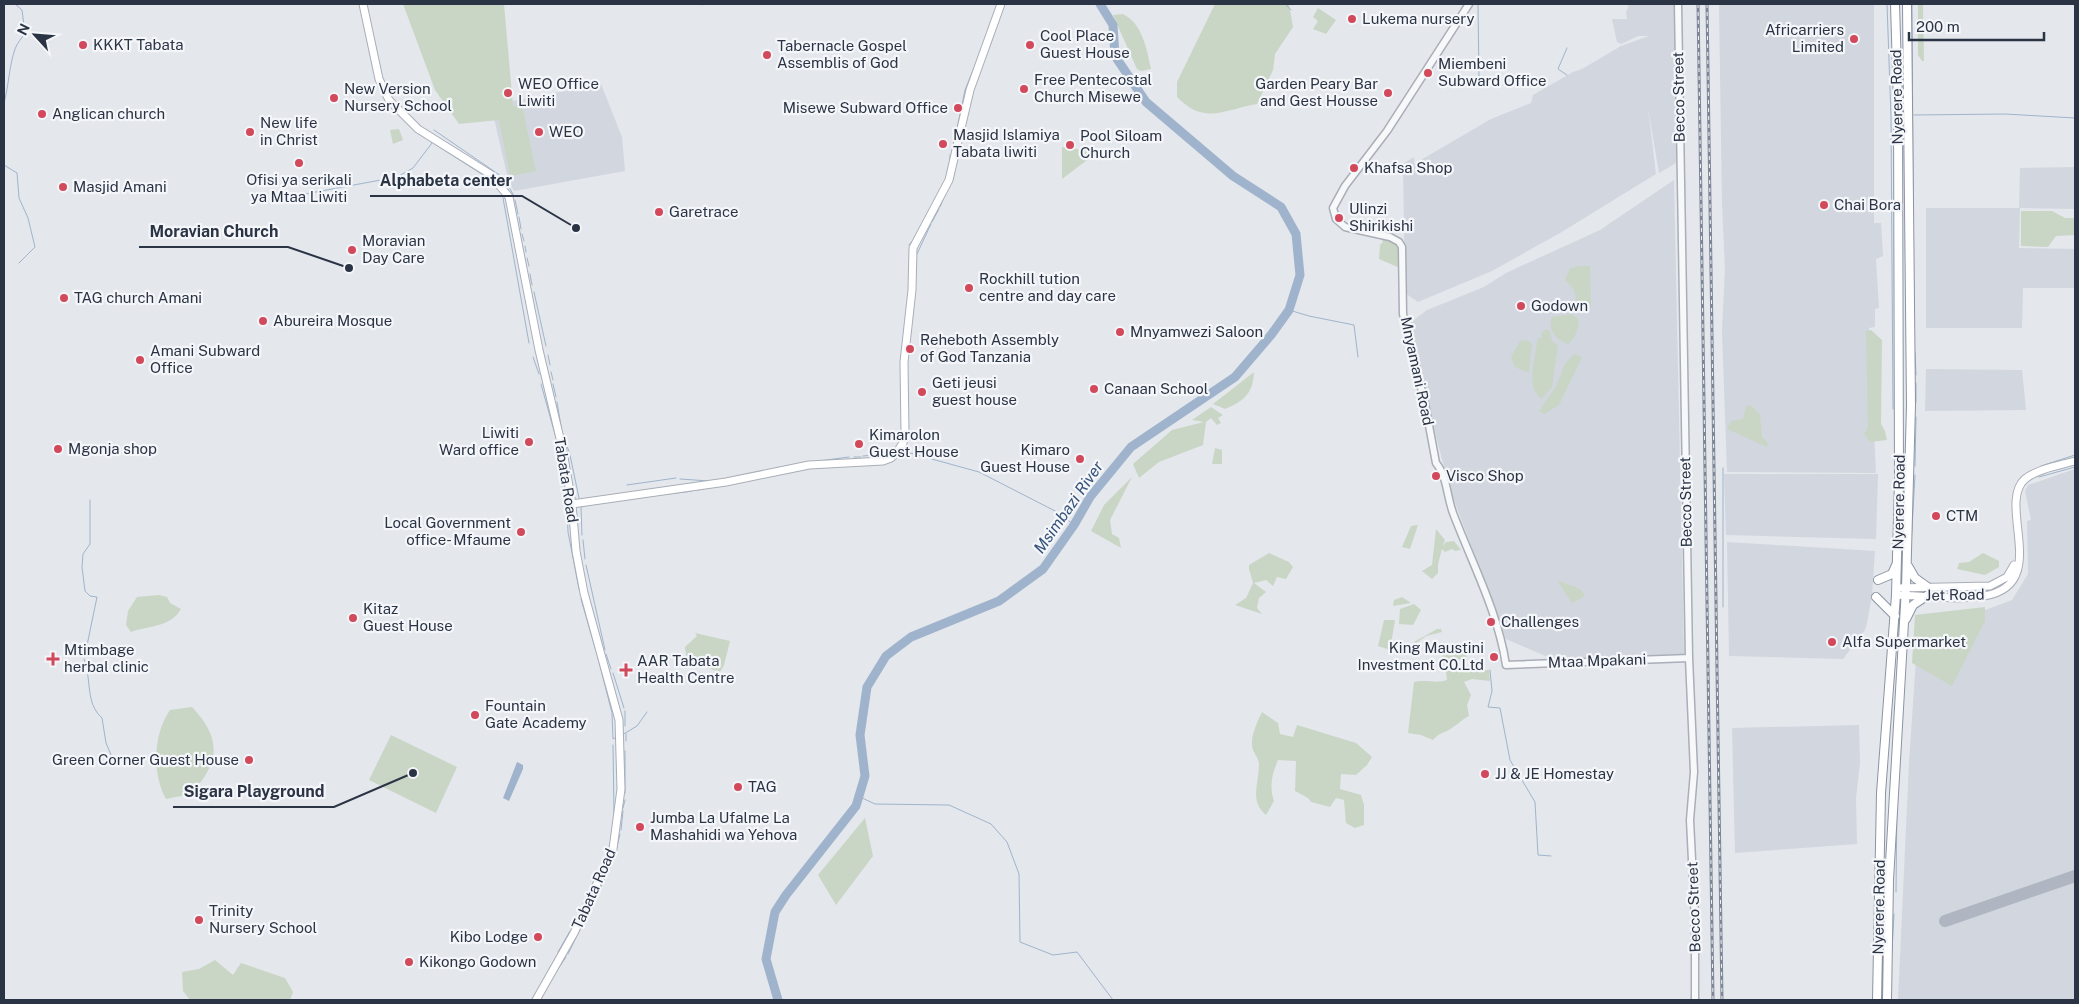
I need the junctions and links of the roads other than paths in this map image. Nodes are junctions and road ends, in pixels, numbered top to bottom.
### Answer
1 (363, 4) edge
2 (1001, 4) edge
3 (1469, 4) edge
4 (1678, 4) edge
5 (1895, 4) edge
6 (1907, 4) edge
7 (2075, 461) edge
8 (572, 504) junction
9 (1907, 560) junction
10 (1897, 563) junction
11 (1878, 580) dead end
12 (1896, 592) junction
13 (1906, 592) junction
14 (1928, 592) junction
15 (1876, 597) dead end
16 (1895, 616) junction
17 (1904, 627) junction
18 (1689, 658) junction
19 (1506, 665) joint
20 (536, 1000) edge
21 (1695, 1000) edge
22 (1877, 1000) edge
23 (1887, 1000) edge

1 - 8 main road, Tabata Road
2 - 8 main road
3 - 19 street, Mnyamani Road
4 - 18 street, Becco Street
5 - 10 highway, Nyerere Road
6 - 9 highway, Nyerere Road
7 - 14 main road, Jet Road
8 - 20 main road, Tabata Road
9 - 13 highway, Nyerere Road
9 - 14 highway
10 - 11 highway
10 - 12 highway, Nyerere Road
12 - 13 main road, Jet Road
12 - 16 highway, Nyerere Road
13 - 14 main road, Jet Road
13 - 17 highway, Nyerere Road
14 - 17 highway
15 - 16 highway
16 - 22 highway, Nyerere Road
17 - 23 highway, Nyerere Road
18 - 19 street, Mtaa Mpakani
18 - 21 street, Becco Street

